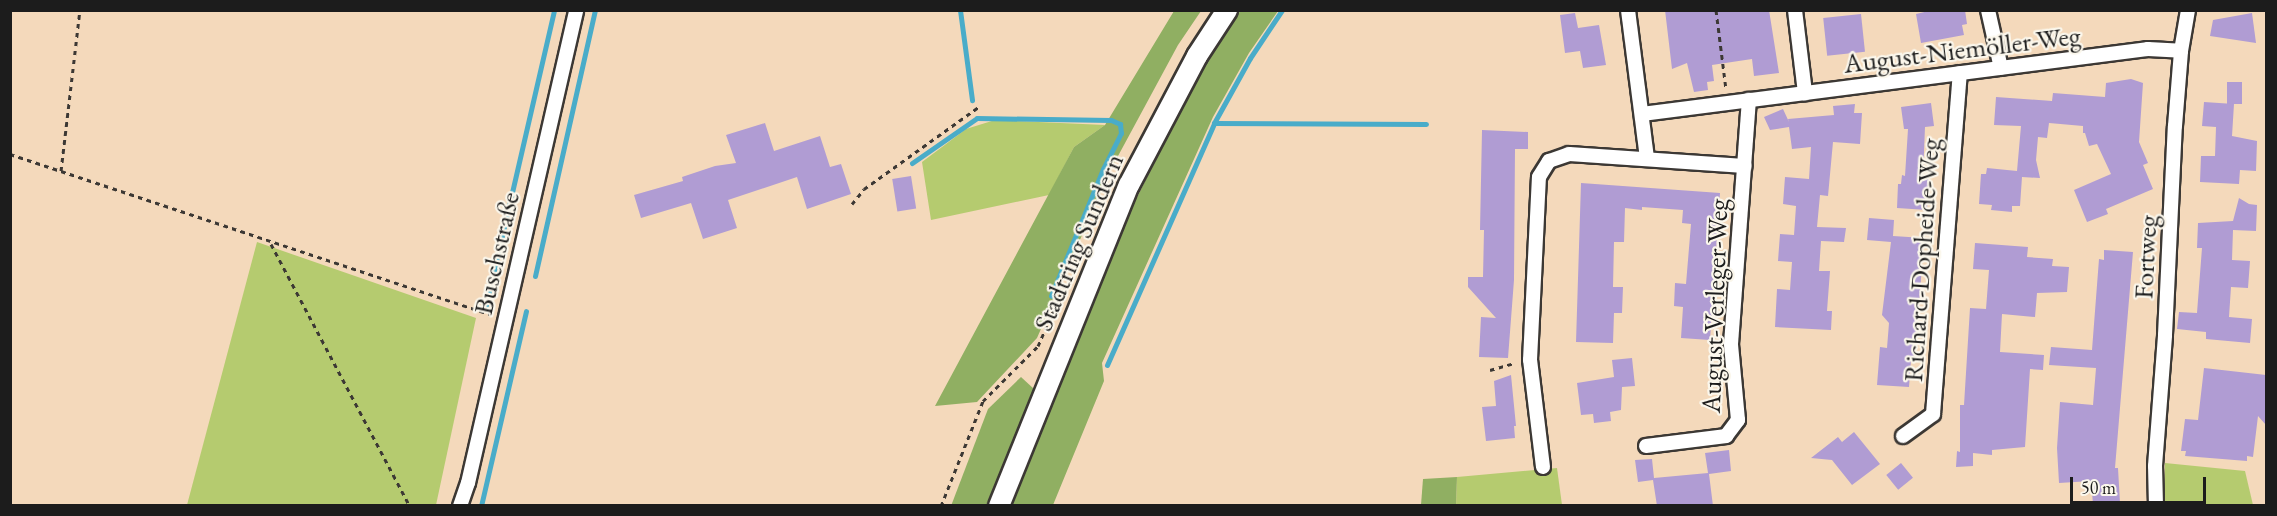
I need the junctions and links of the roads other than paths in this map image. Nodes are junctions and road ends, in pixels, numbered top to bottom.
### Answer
1 (576, 10) edge
2 (1227, 10) edge
3 (1628, 10) edge
4 (1795, 10) edge
5 (1988, 10) edge
6 (2188, 10) edge
7 (2181, 51) junction
8 (2001, 68) junction
9 (1960, 73) junction
10 (1805, 93) junction
11 (1749, 99) junction
12 (1642, 114) junction
13 (1647, 159) junction
14 (1745, 166) junction
15 (1903, 436) dead end
16 (1646, 446) dead end
17 (1543, 466) dead end
18 (460, 506) edge
19 (999, 506) edge
20 (2156, 506) edge

1 - 18 street, Buschstraße
2 - 19 main road, Stadtring Sundern
3 - 12 street
4 - 10 street
5 - 8 street
6 - 7 street, Fortweg
7 - 8 street, August-Niemöller-Weg
7 - 20 street, Fortweg
8 - 9 street, August-Niemöller-Weg
9 - 10 street, August-Niemöller-Weg
9 - 15 street, Richard-Dopheide-Weg
10 - 11 street, August-Niemöller-Weg
11 - 12 street, August-Niemöller-Weg
11 - 14 street
12 - 13 street
13 - 14 street
13 - 17 street
14 - 16 street, August-Verleger-Weg

